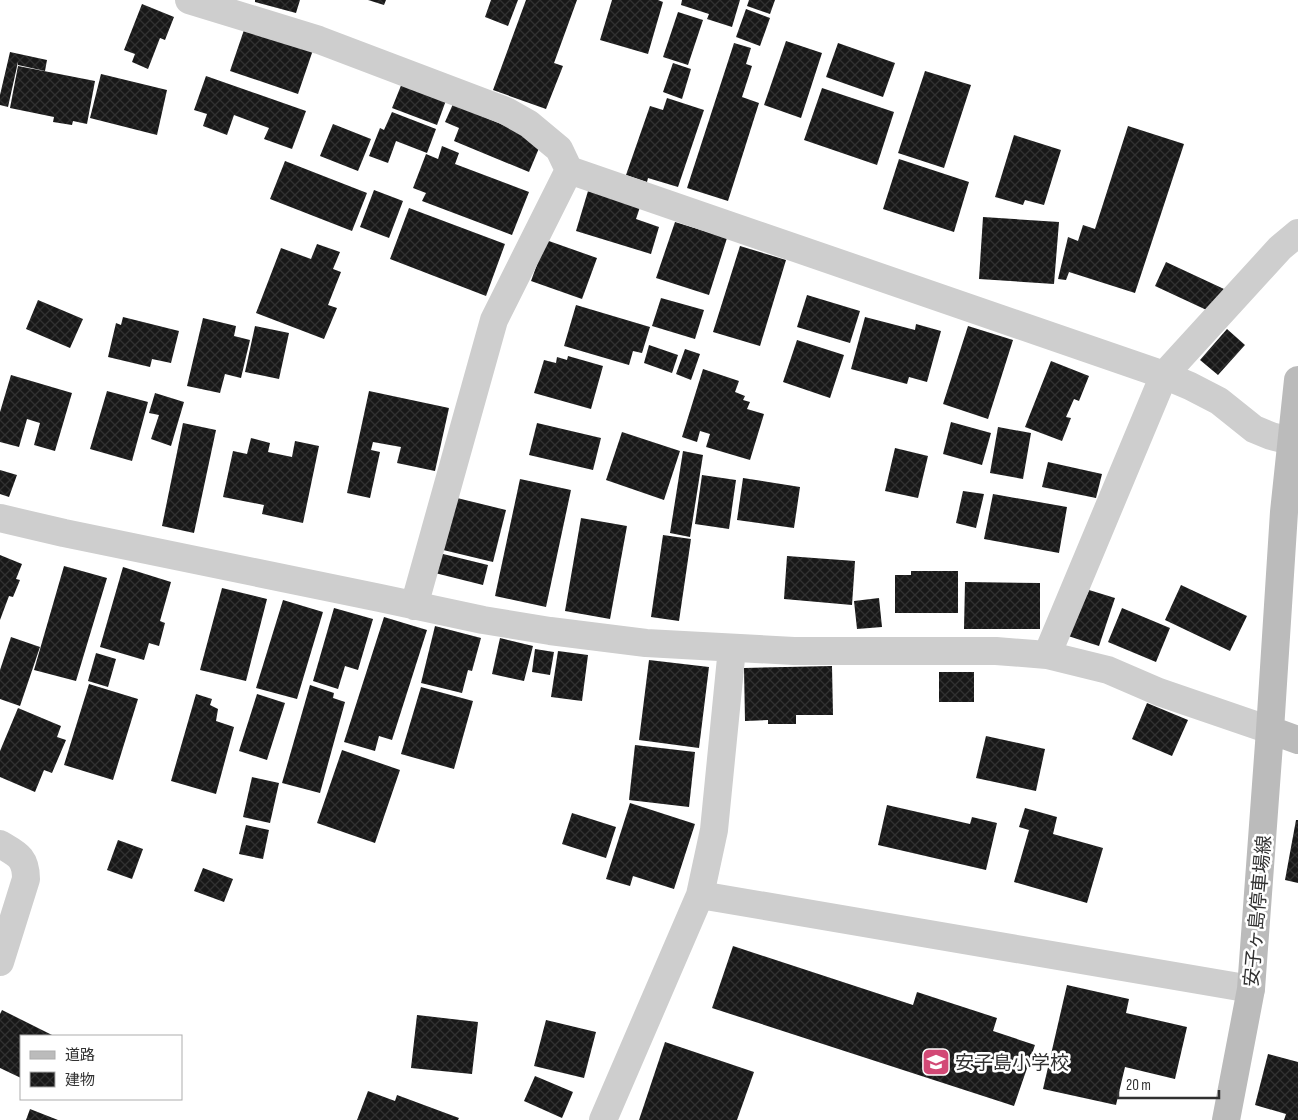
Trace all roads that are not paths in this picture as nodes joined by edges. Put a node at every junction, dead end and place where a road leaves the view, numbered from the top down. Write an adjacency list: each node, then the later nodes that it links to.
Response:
1 (189, 0): 2 (street)
2 (569, 170): 4 (street); 9 (street)
3 (1298, 234): 4 (street)
4 (1164, 376): 6 (street); 11 (street)
5 (1298, 380): 6 (main road, 安子ヶ島停車場線)
6 (1291, 441): 7 (main road, 安子ヶ島停車場線)
7 (1291, 517): 12 (main road, 安子ヶ島停車場線)
8 (0, 518): 9 (street)
9 (414, 606): 10 (street)
10 (732, 648): 11 (street); 15 (street)
11 (1047, 654): 12 (street)
12 (1270, 730): 13 (main road); 17 (main road, 安子ヶ島停車場線)
13 (1298, 740)
14 (0, 844): 16 (street)
15 (700, 895): 17 (street); 18 (street)
16 (0, 962)
17 (1251, 989): 19 (main road, 安子ヶ島停車場線)
18 (603, 1120)
19 (1226, 1120)

